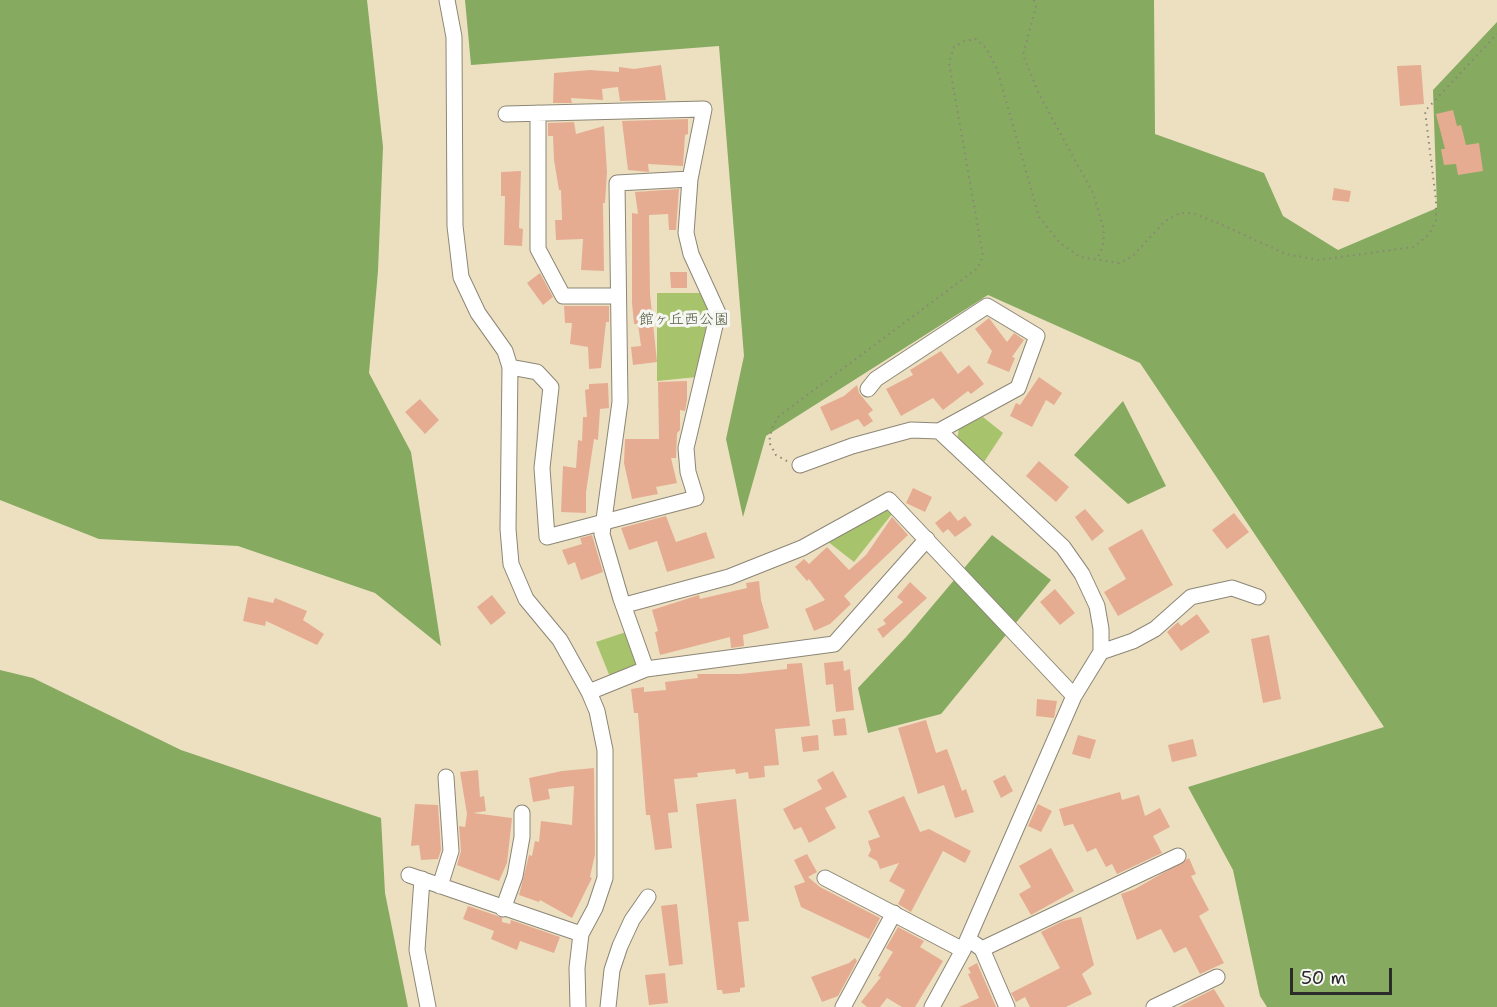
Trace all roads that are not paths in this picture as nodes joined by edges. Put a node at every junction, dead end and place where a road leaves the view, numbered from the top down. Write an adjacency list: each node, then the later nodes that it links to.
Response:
1 (447, 0): 6 (street)
2 (538, 113): 3 (street); 4 (street); 5 (street)
3 (506, 114)
4 (690, 179): 5 (street); 10 (street)
5 (618, 296): 10 (street)
6 (510, 367): 10 (street); 16 (street)
7 (868, 388): 8 (street)
8 (939, 431): 9 (street); 14 (street)
9 (800, 465)
10 (603, 522): 13 (street)
11 (927, 539): 13 (street); 15 (street); 17 (street)
12 (1258, 597): 14 (street)
13 (625, 605): 15 (street)
14 (1101, 652): 17 (street)
15 (646, 669): 16 (street)
16 (589, 692): 26 (street)
17 (1074, 696): 27 (street)
18 (446, 777): 22 (street)
19 (522, 813): 24 (street)
20 (1178, 856): 28 (street)
21 (825, 878): 25 (street)
22 (440, 886): 24 (street); 30 (street)
23 (648, 897): 32 (street)
24 (503, 909): 26 (street)
25 (894, 913): 27 (street); 33 (street)
26 (581, 934): 31 (street)
27 (966, 944): 28 (street); 34 (street)
28 (982, 949): 35 (street)
29 (1217, 977): 36 (street)
30 (428, 1007)
31 (578, 1007)
32 (608, 1007)
33 (843, 1007)
34 (932, 1007)
35 (1007, 1007)
36 (1154, 1007)

